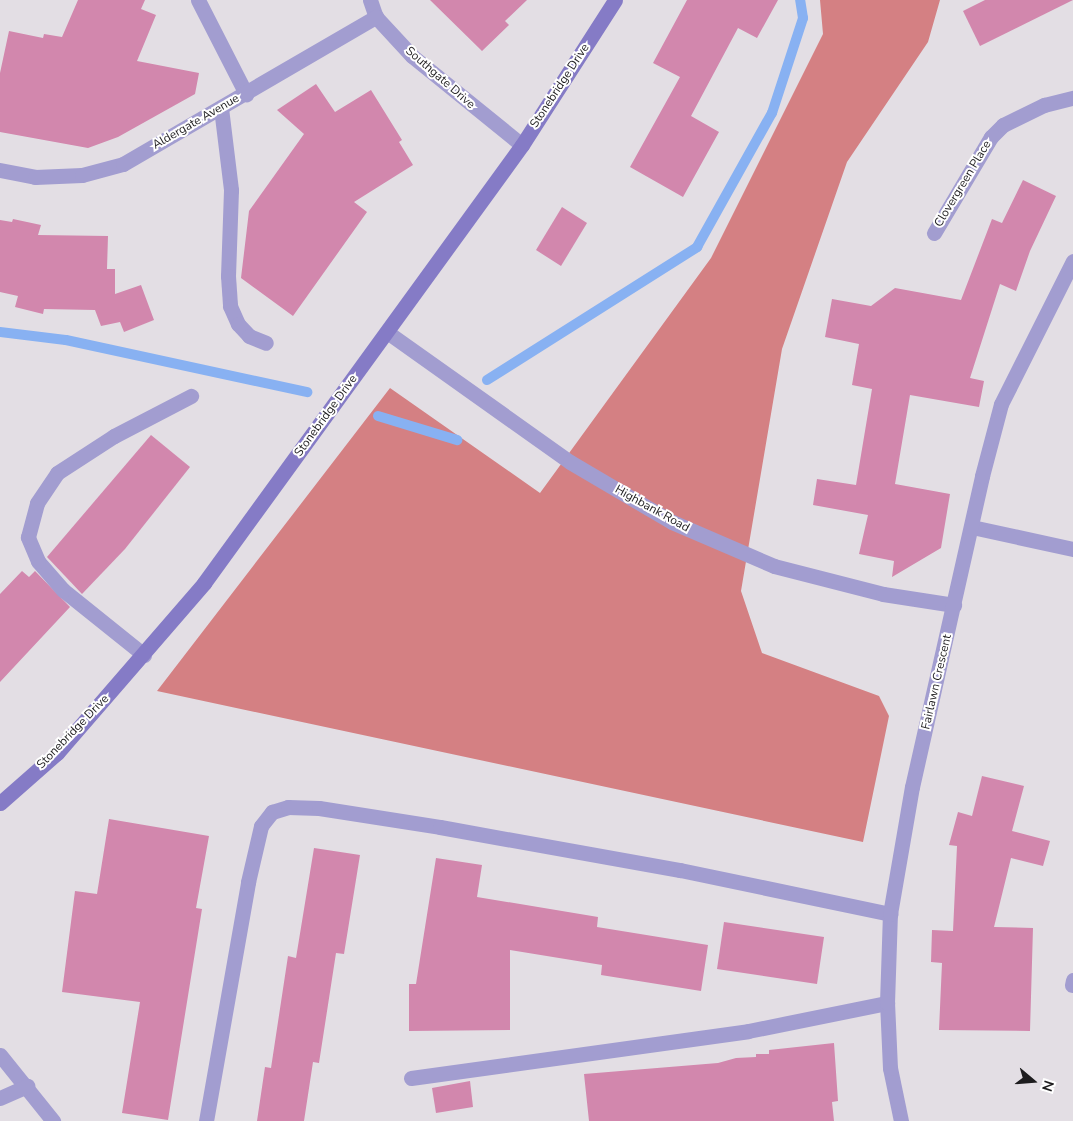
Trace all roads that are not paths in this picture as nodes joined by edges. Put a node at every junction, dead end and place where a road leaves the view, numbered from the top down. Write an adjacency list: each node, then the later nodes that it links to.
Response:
1 (198, 0): 5 (street)
2 (370, 0): 4 (street, Southgate Drive)
3 (616, 0): 8 (street, Stonebridge Drive)
4 (376, 17): 5 (street, Aldergate Avenue); 8 (street, Southgate Drive)
5 (246, 94): 7 (street, Aldergate Avenue)
6 (1073, 98): 10 (street, Clovergreen Place)
7 (221, 108): 9 (street, Aldergate Avenue); 13 (street)
8 (522, 146): 12 (street, Stonebridge Drive)
9 (0, 170)
10 (934, 233)
11 (1073, 261): 15 (street, Fairlawn Crescent)
12 (387, 332): 17 (street, Highbank Road); 18 (street, Stonebridge Drive)
13 (266, 343)
14 (191, 396): 18 (street)
15 (972, 527): 16 (street); 17 (street, Fairlawn Crescent)
16 (1073, 549)
17 (954, 605): 20 (street, Fairlawn Crescent)
18 (144, 655): 19 (street, Stonebridge Drive)
19 (0, 803)
20 (890, 914): 21 (street, Fairlawn Crescent); 27 (street)
21 (887, 1003): 23 (street); 28 (street, Fairlawn Crescent)
22 (0, 1055): 24 (street)
23 (411, 1078)
24 (27, 1086): 25 (street); 26 (street)
25 (0, 1098)
26 (53, 1121)
27 (206, 1121)
28 (900, 1121)

